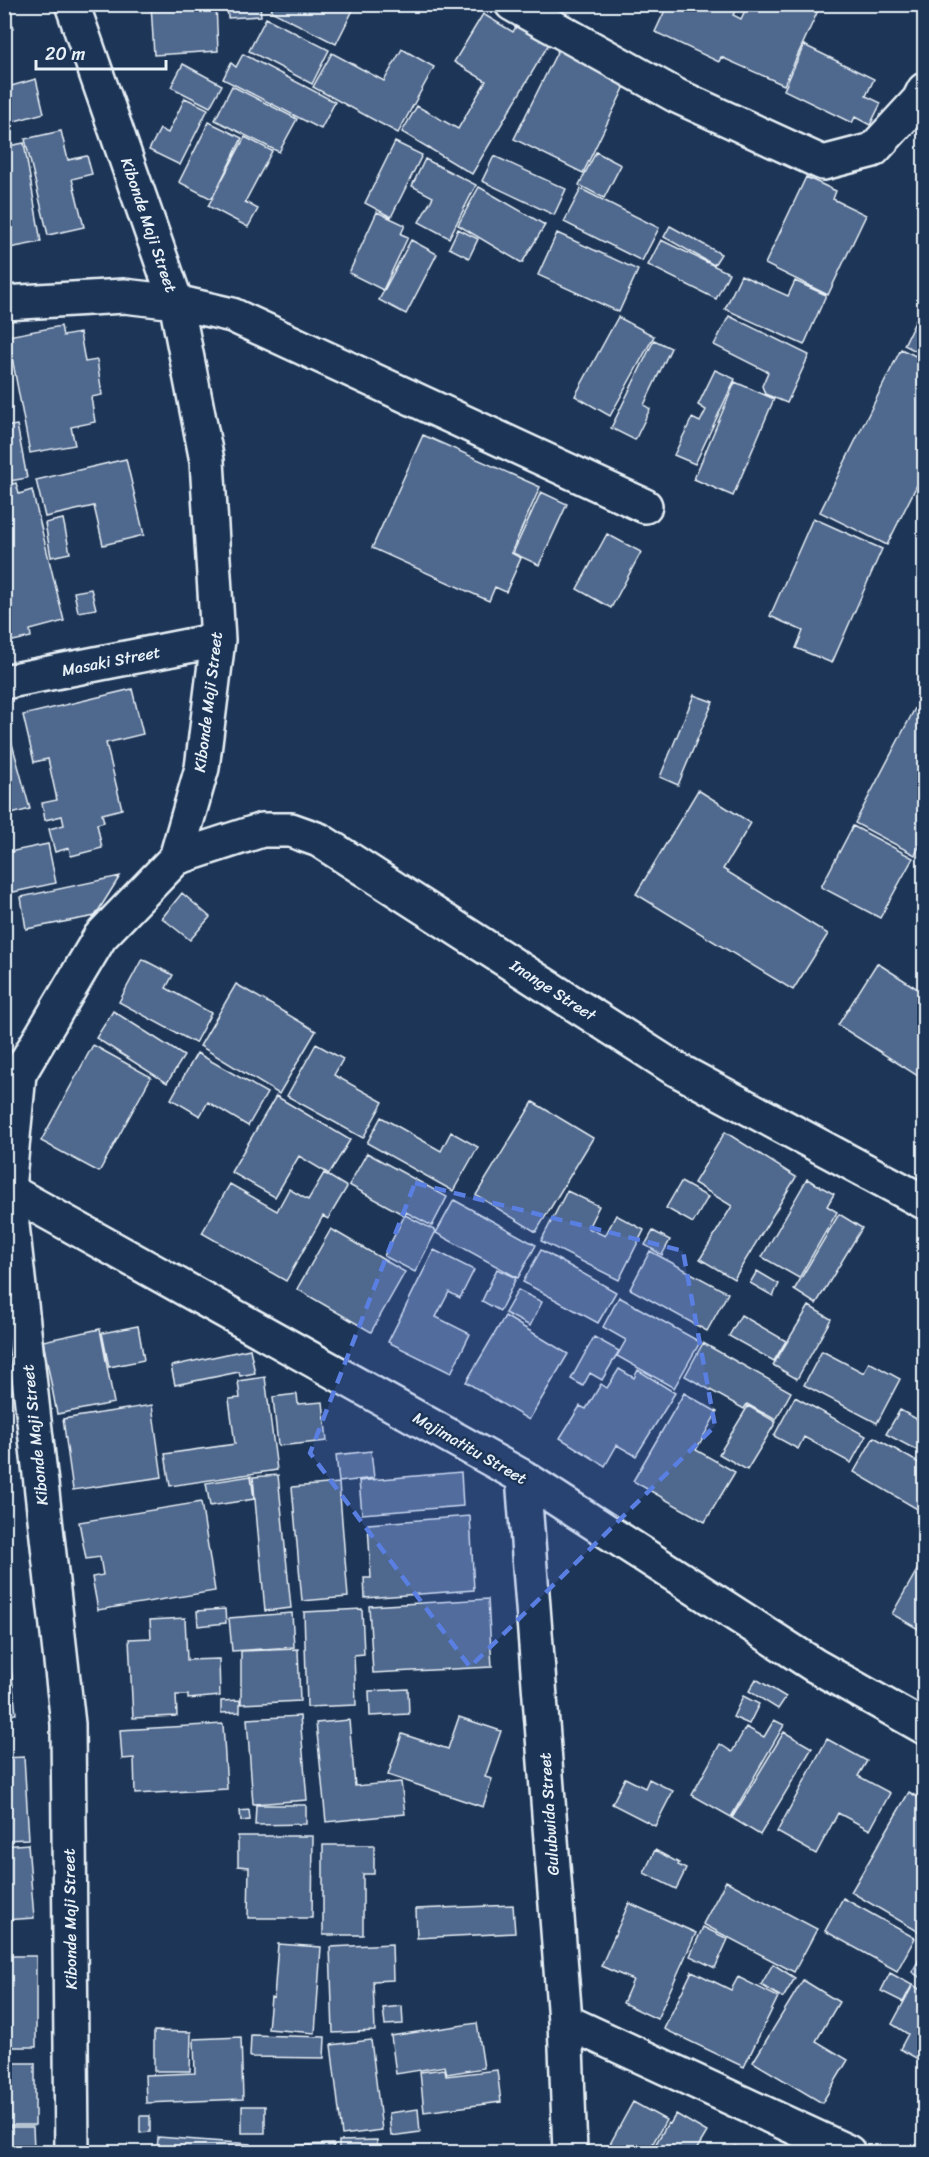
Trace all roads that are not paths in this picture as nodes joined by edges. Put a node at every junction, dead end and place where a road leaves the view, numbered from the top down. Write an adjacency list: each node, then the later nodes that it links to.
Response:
1 (72, 4): 4 (street, Kibonde Maji Street)
2 (512, 4): 3 (street)
3 (924, 90)
4 (176, 302): 5 (street); 6 (street); 7 (street, Kibonde Maji Street)
5 (4, 303)
6 (645, 506)
7 (218, 640): 8 (street, Masaki Street); 9 (street, Kibonde Maji Street)
8 (4, 682)
9 (176, 858): 10 (street, Kibonde Maji Street); 11 (street, Inange Street)
10 (6, 1188): 12 (street, Majimatitu Street); 15 (street, Kibonde Maji Street)
11 (924, 1202)
12 (523, 1477): 13 (street, Majimatitu Street); 14 (street, Gulubwida Street)
13 (924, 1727)
14 (565, 2021): 16 (street, Gulubwida Street); 17 (street)
15 (72, 2152)
16 (570, 2152)
17 (848, 2152)

